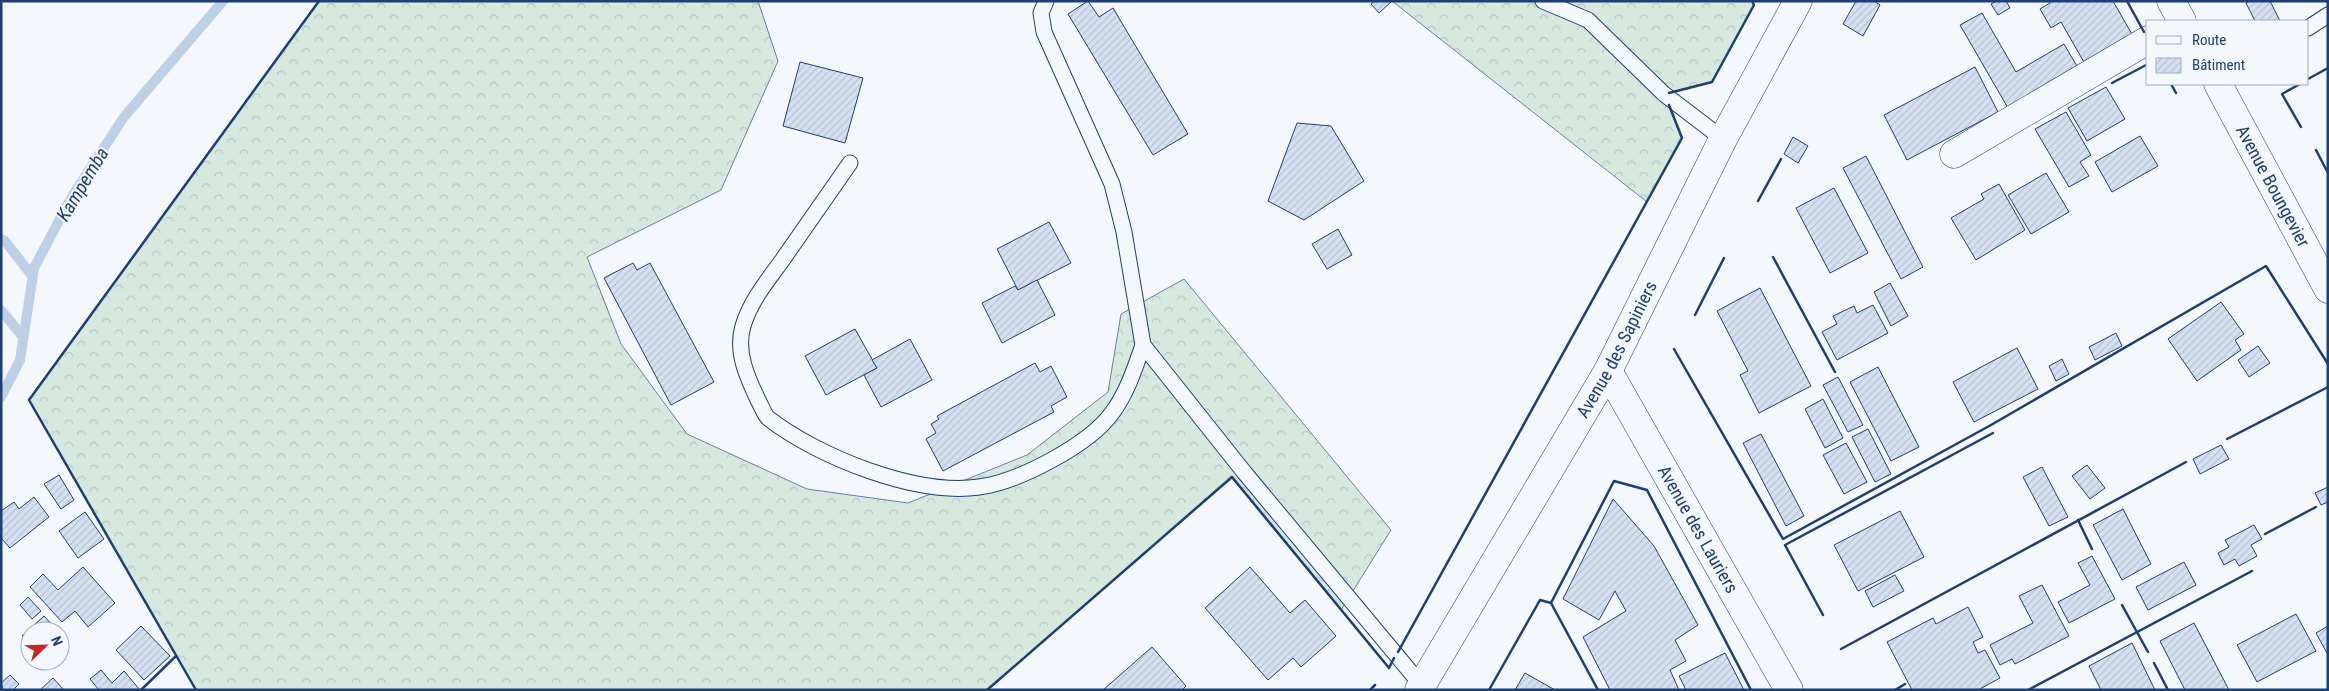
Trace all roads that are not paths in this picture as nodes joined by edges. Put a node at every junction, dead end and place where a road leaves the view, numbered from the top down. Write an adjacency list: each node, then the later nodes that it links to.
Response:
1 (1046, 1): 12 (lane)
2 (1543, 1): 8 (lane)
3 (1798, 1): 8 (street, Avenue des Sapiniers)
4 (2328, 15): 5 (lane)
5 (2309, 27)
6 (2146, 41): 9 (street)
7 (2220, 85): 11 (street, Avenue Boungevier)
8 (1723, 139): 13 (street, Avenue des Sapiniers)
9 (1954, 154)
10 (850, 163): 12 (lane)
11 (2328, 289)
12 (1144, 345): 14 (lane)
13 (1608, 371): 14 (street, Avenue des Sapiniers); 15 (street, Avenue des Lauriers)
14 (1421, 688)
15 (1789, 690)

